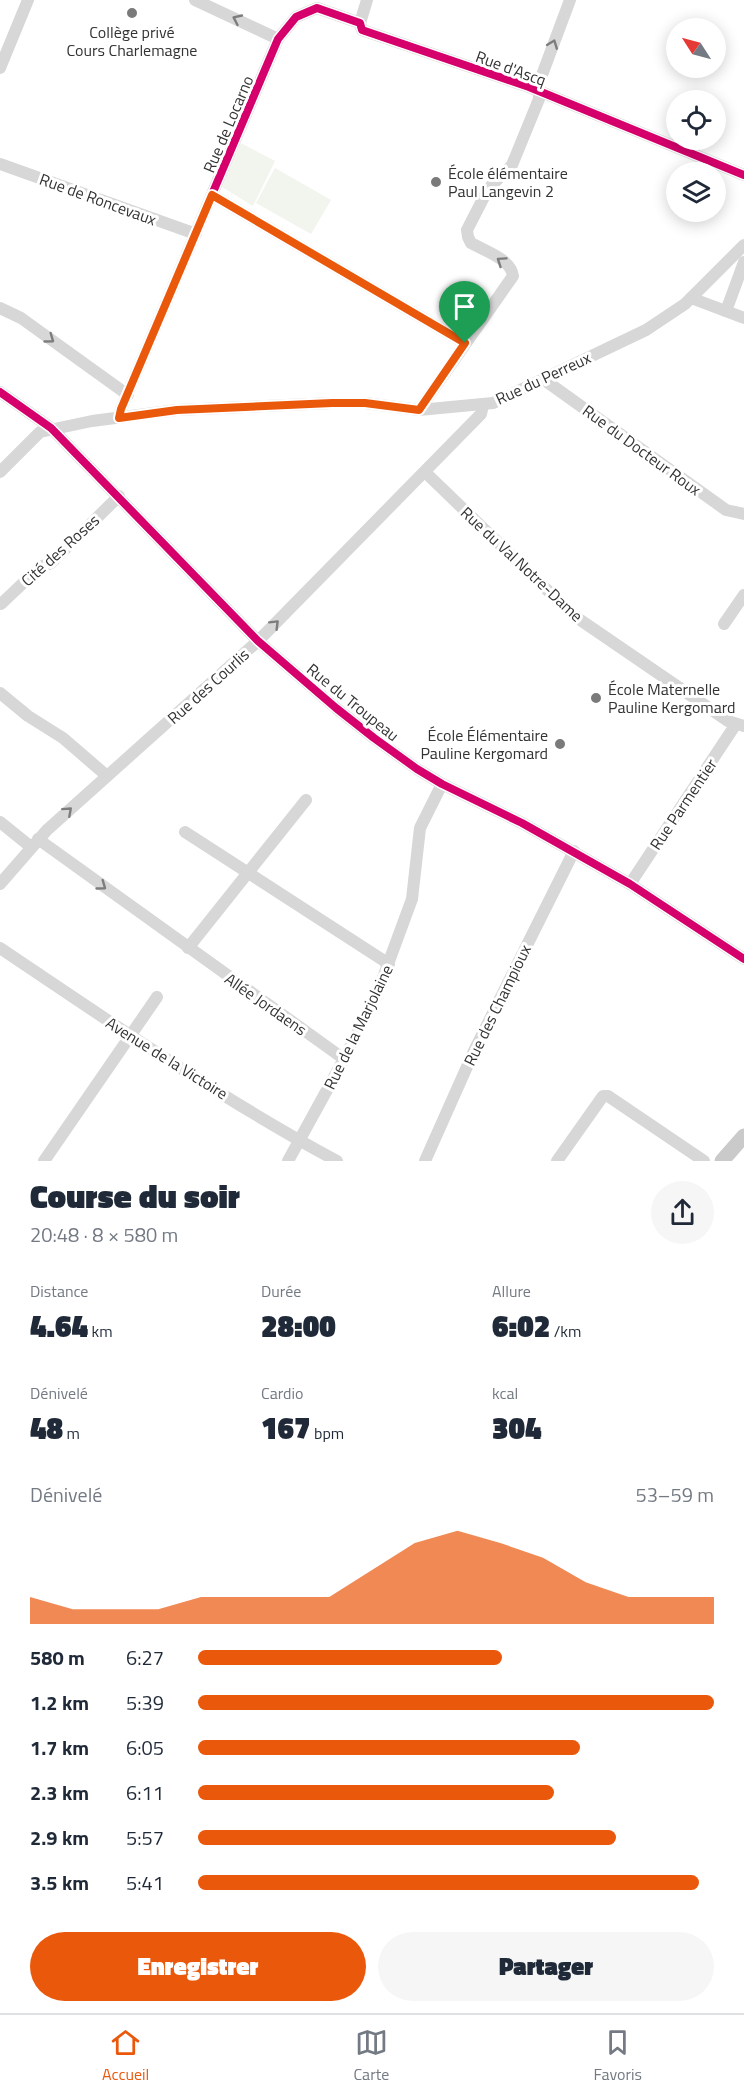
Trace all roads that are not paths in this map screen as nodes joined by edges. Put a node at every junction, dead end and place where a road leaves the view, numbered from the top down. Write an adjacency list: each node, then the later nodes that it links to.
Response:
1 (28, 0): 7 (street)
2 (195, 0): 6 (street, one-way to 2)
3 (367, 0): 5 (street)
4 (570, 0): 8 (street, one-way to 4)
5 (360, 23): 6 (street, Rue d'Ascq); 8 (street, Rue d'Ascq)
6 (278, 39): 11 (street, Rue de Locarno)
7 (0, 68)
8 (538, 91): 10 (street, Rue d'Ascq); 19 (street, one-way to 8)
9 (0, 164): 12 (street, Rue de Roncevaux)
10 (744, 175)
11 (212, 195): 12 (street, Rue de Locarno); 19 (street)
12 (196, 234): 22 (street, Rue de Locarno)
13 (744, 245): 15 (street, Rue du Perreux)
14 (744, 262): 17 (street)
15 (691, 298): 17 (street); 20 (street, Rue du Perreux)
16 (0, 308): 22 (street, one-way to 22)
17 (726, 311): 18 (street)
18 (744, 318)
19 (465, 343): 24 (street)
20 (543, 379): 23 (street, Rue du Perreux); 30 (street, Rue du Docteur Roux)
21 (0, 392): 26 (street, Rue du Troupeau)
22 (128, 396): 25 (street, Rue de Locarno)
23 (483, 405): 24 (street, Rue du Perreux); 28 (street, Rue des Courlis)
24 (419, 410): 25 (street, Rue du Perreux)
25 (119, 418): 26 (street, Rue du Perreux)
26 (51, 428): 27 (street, Rue du Perreux); 29 (street, Rue du Troupeau)
27 (0, 472)
28 (425, 472): 34 (street, Rue des Courlis, one-way to 28); 36 (street, Rue du Val Notre-Dame)
29 (119, 496): 32 (street, Cité des Roses); 34 (street, Rue du Troupeau)
30 (744, 514)
31 (744, 595): 33 (street)
32 (1, 604)
33 (724, 624)
34 (258, 641): 37 (street, Rue des Courlis); 38 (street, Rue du Troupeau)
35 (0, 693): 37 (street)
36 (740, 725): 46 (street, Rue Parmentier)
37 (106, 776): 42 (street, Rue des Courlis, one-way to 37)
38 (442, 784): 43 (street, Rue du Troupeau); 50 (street, Rue de la Marjolaine)
39 (306, 800): 44 (street)
40 (0, 822): 42 (street, Allée Jordaens)
41 (185, 832): 44 (street)
42 (34, 843): 45 (street, Rue des Courlis); 48 (street, Allée Jordaens, one-way to 48)
43 (574, 850): 46 (street, Rue du Troupeau); 59 (street, Rue des Champioux)
44 (248, 873): 48 (street); 50 (street)
45 (0, 884)
46 (630, 884): 49 (street, Rue du Troupeau)
47 (0, 948): 52 (street, Avenue de la Victoire)
48 (188, 948): 53 (street, Allée Jordaens)
49 (744, 959)
50 (389, 964): 53 (street, Rue de la Marjolaine)
51 (157, 997): 52 (street)
52 (130, 1036): 55 (street, Avenue de la Victoire); 56 (street)
53 (345, 1059): 55 (street, Rue de la Marjolaine)
54 (744, 1136): 62 (main road)
55 (300, 1141): 57 (street, Rue de la Marjolaine); 58 (street, Avenue de la Victoire)
56 (49, 1159)
57 (288, 1161)
58 (338, 1161)
59 (425, 1161)
60 (557, 1161): 61 (street)
61 (704, 1161)
62 (722, 1161)

